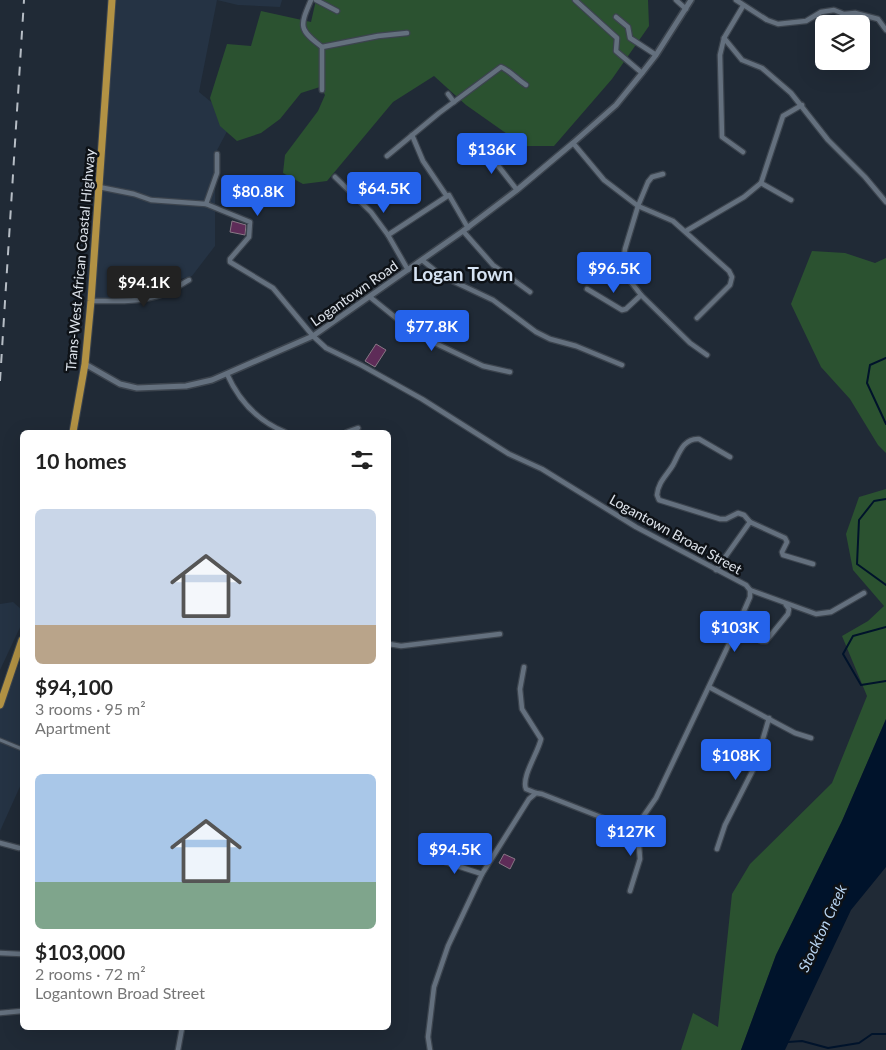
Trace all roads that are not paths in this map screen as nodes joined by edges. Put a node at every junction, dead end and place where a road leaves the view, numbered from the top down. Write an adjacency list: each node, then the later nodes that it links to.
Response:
1 (112, 0): 32 (highway, Trans-West African Coastal Highway)
2 (311, 0): 15 (street)
3 (316, 0): 10 (street)
4 (575, 0): 17 (street)
5 (676, 0): 9 (street)
6 (691, 0): 9 (street, Logantown Road)
7 (736, 0): 8 (street)
8 (743, 6): 12 (street); 14 (street)
9 (686, 9): 16 (street, Logantown Road)
10 (337, 10)
11 (616, 17): 16 (street)
12 (886, 30)
13 (407, 33): 15 (street)
14 (724, 38): 22 (street); 26 (street)
15 (322, 47): 19 (street)
16 (656, 55): 17 (street, Logantown Road)
17 (642, 73): 24 (street, Logantown Road)
18 (526, 85): 21 (street)
19 (322, 90)
20 (448, 94): 21 (street)
21 (454, 102): 23 (street)
22 (802, 105): 31 (street); 36 (street)
23 (412, 135): 28 (street); 34 (street)
24 (573, 143): 33 (street, Logantown Road); 38 (street)
25 (487, 146): 33 (street)
26 (743, 152)
27 (217, 154): 37 (street)
28 (387, 156)
29 (663, 174): 38 (street)
30 (334, 177): 41 (street)
31 (761, 183): 35 (street); 40 (street)
32 (99, 187): 37 (street); 49 (highway, Trans-West African Coastal Highway)
33 (517, 190): 39 (street, Logantown Road)
34 (446, 195): 39 (street); 41 (street)
35 (791, 200)
36 (886, 202)
37 (206, 204): 51 (street, Logantown Broad Street)
38 (638, 206): 40 (street); 47 (street)
39 (466, 230): 42 (street, Logantown Road); 46 (street)
40 (686, 232): 50 (street)
41 (388, 235): 43 (street)
42 (422, 260): 43 (street, Logantown Road); 54 (street)
43 (408, 270): 48 (street, Logantown Road)
44 (189, 280): 49 (street)
45 (587, 289): 47 (street)
46 (530, 292)
47 (641, 295): 52 (street)
48 (370, 297): 51 (street, Logantown Road); 55 (street)
49 (91, 301): 53 (highway, Trans-West African Coastal Highway)
50 (697, 318)
51 (312, 336): 56 (street, Logantown Road); 64 (street, Logantown Broad Street)
52 (707, 355)
53 (85, 364): 56 (street, Logantown Road); 58 (highway, Trans-West African Coastal Highway)
54 (622, 365)
55 (510, 372)
56 (227, 374): 59 (street)
57 (358, 428): 60 (street)
58 (74, 430)
59 (281, 430)
60 (352, 430)
61 (730, 457): 62 (street)
62 (750, 522): 63 (street); 64 (street)
63 (813, 564)
64 (716, 570): 65 (street, Logantown Broad Street)
65 (750, 590): 67 (street); 68 (street, Logantown Broad Street)
66 (864, 593): 67 (street)
67 (786, 605): 68 (street)
68 (737, 627): 73 (street, Logantown Broad Street)
69 (500, 634): 70 (street)
70 (391, 644)
71 (20, 646): 74 (highway)
72 (524, 667): 79 (street)
73 (709, 687): 75 (street); 80 (street, Logantown Broad Street)
74 (0, 705)
75 (769, 718): 76 (street); 83 (street)
76 (811, 738)
77 (0, 740): 78 (street)
78 (20, 748)
79 (536, 793): 80 (street); 85 (street)
80 (621, 825): 86 (street)
81 (0, 843): 82 (street)
82 (19, 848)
83 (717, 849)
84 (433, 858): 85 (street)
85 (482, 874): 93 (street)
86 (630, 891)
87 (0, 953): 88 (street)
88 (20, 954)
89 (20, 1011): 90 (street)
90 (0, 1013)
91 (182, 1030): 92 (street)
92 (178, 1050)
93 (430, 1050)

